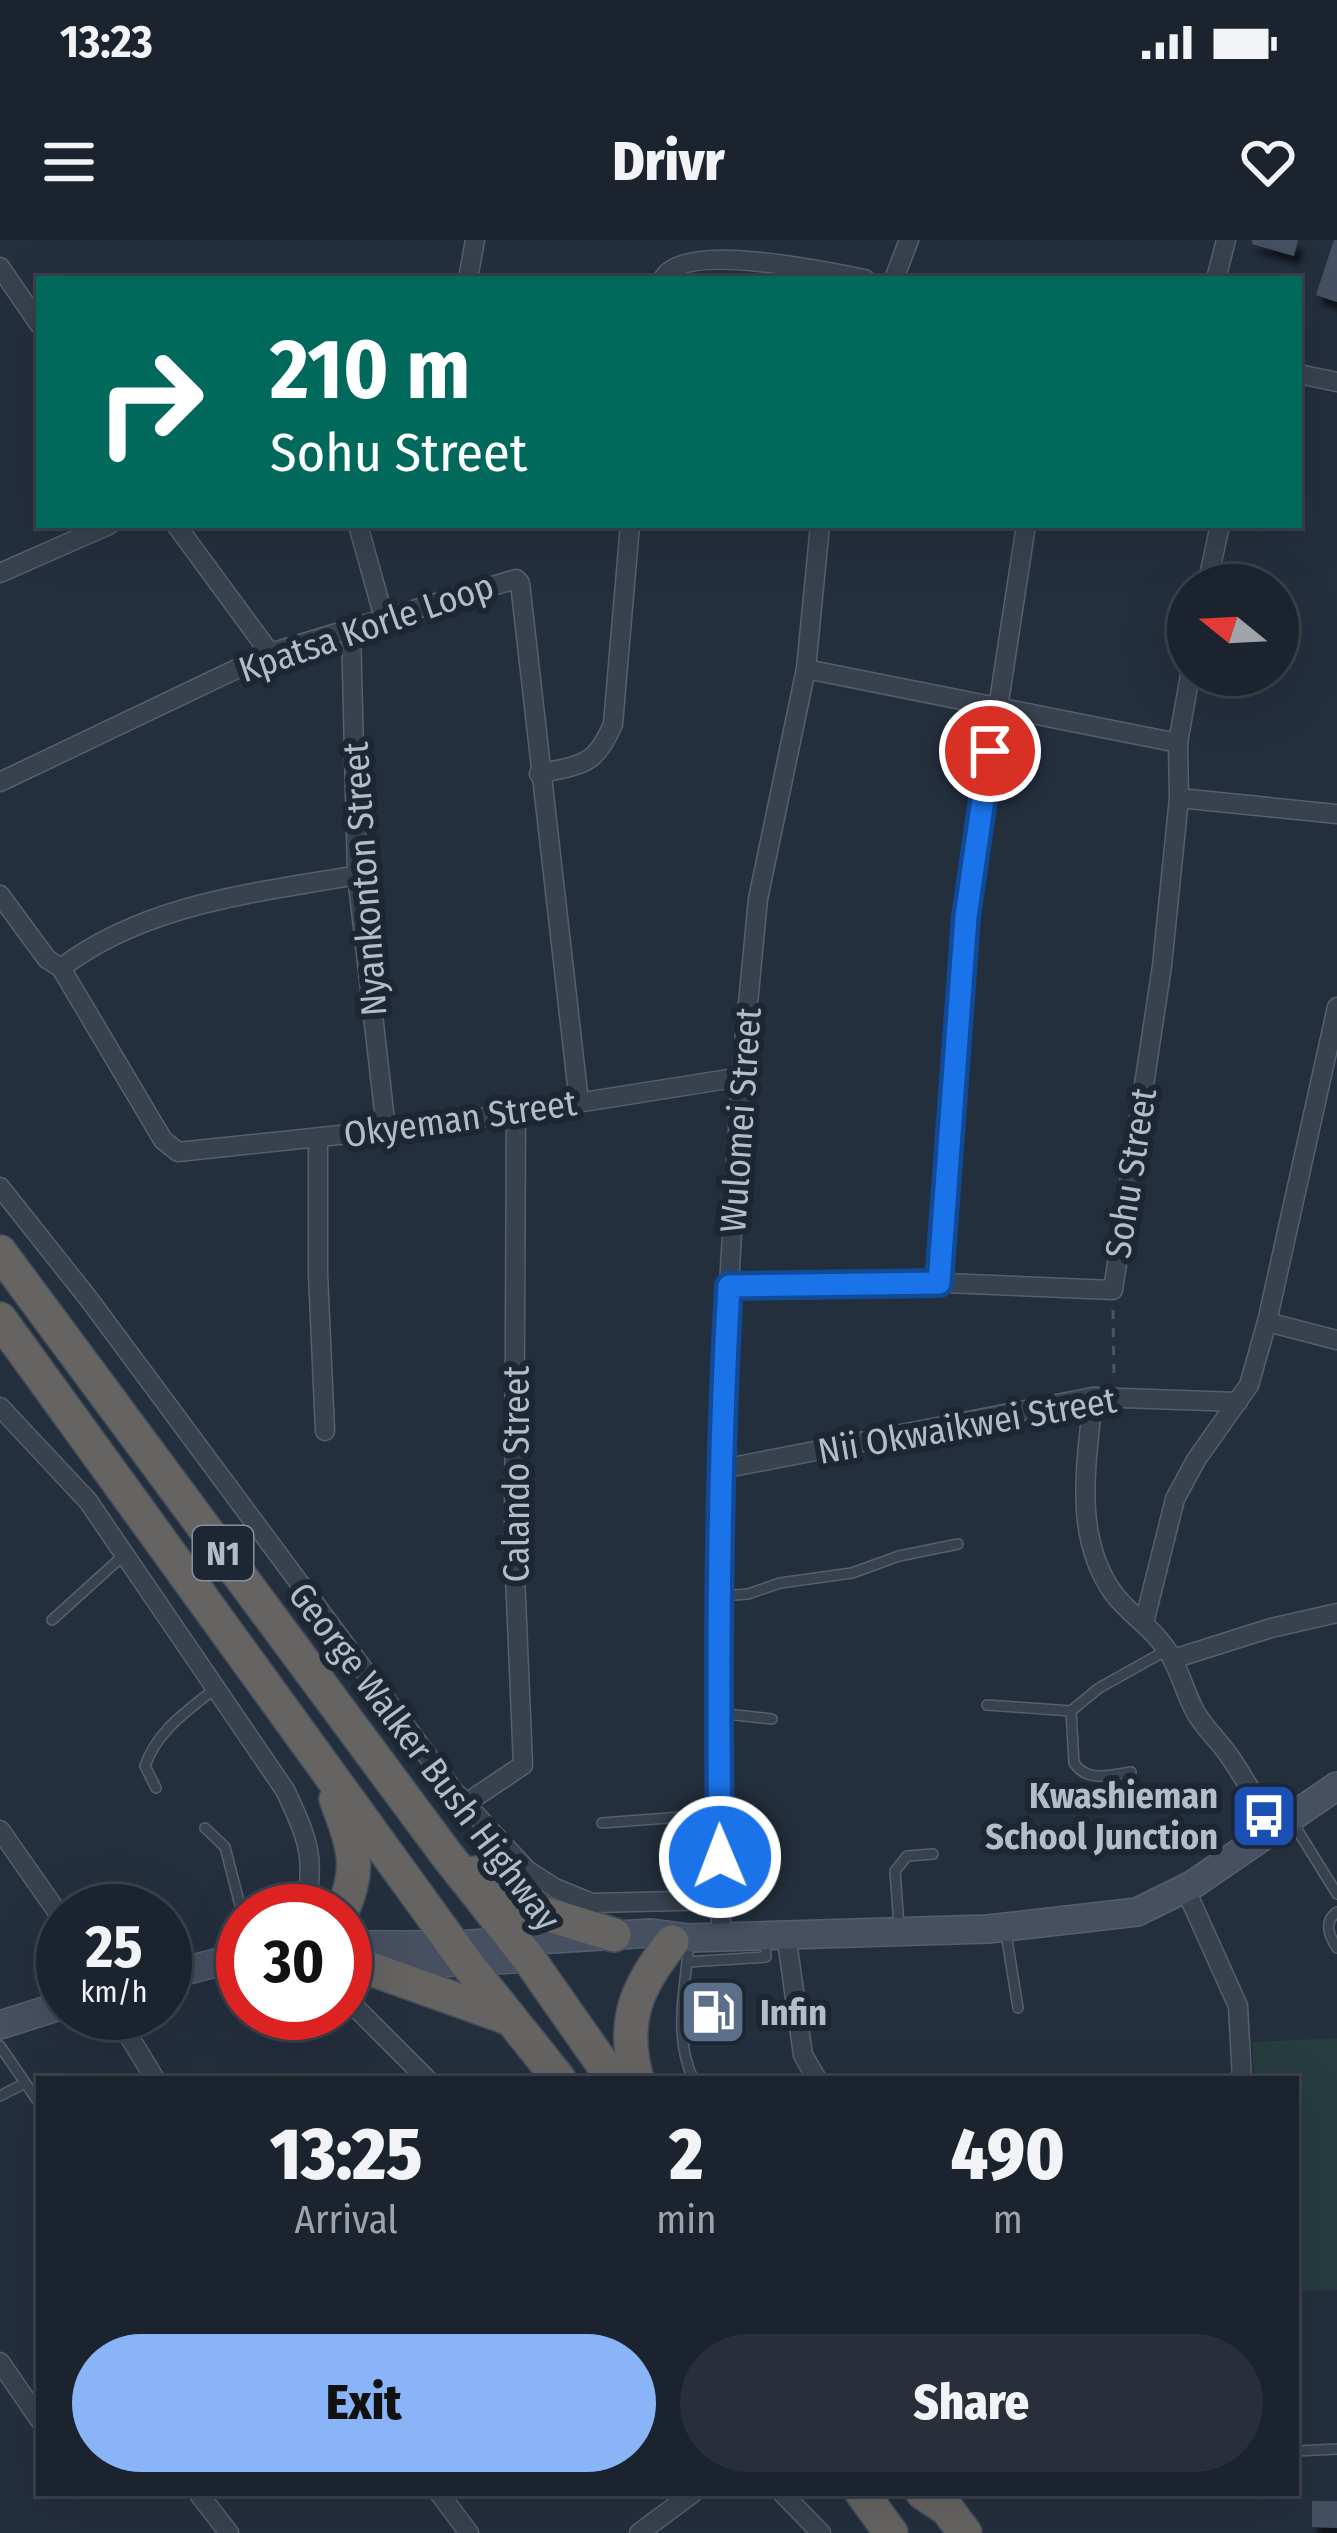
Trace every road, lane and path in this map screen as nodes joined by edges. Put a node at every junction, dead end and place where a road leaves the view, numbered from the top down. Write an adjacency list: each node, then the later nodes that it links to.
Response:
1 (476, 240): 5 (street)
2 (909, 240): 8 (street)
3 (1226, 240): 9 (street)
4 (0, 267): 10 (street)
5 (469, 276)
6 (664, 276): 7 (street)
7 (847, 276)
8 (895, 276)
9 (1217, 276)
10 (36, 320)
11 (1302, 375): 12 (street)
12 (1337, 382)
13 (102, 528): 21 (street)
14 (178, 528): 24 (street)
15 (359, 528): 22 (street)
16 (630, 528): 29 (street)
17 (820, 528): 25 (street, Wulomei Street)
18 (1026, 528): 27 (street)
19 (1219, 528): 20 (street)
20 (1212, 564)
21 (0, 573)
22 (384, 618): 23 (street, Kpatsa Korle Loop); 29 (street, Kpatsa Korle Loop)
23 (351, 629): 24 (street, Kpatsa Korle Loop); 33 (street, Nyankonton Street)
24 (270, 653): 30 (street, Kpatsa Korle Loop)
25 (806, 669): 27 (street); 37 (street, Wulomei Street)
26 (1186, 696): 28 (street, Sohu Street)
27 (997, 709): 28 (street); 44 (street)
28 (1178, 743): 31 (street, Sohu Street)
29 (539, 774): 38 (street, Kpatsa Korle Loop)
30 (0, 782)
31 (1179, 798): 32 (street); 46 (street, Sohu Street)
32 (1337, 814)
33 (357, 874): 35 (street); 40 (street, Nyankonton Street)
34 (0, 895): 35 (street)
35 (61, 968): 41 (street, Okyeman Street)
36 (1337, 1007): 48 (street)
37 (741, 1077): 38 (street, Okyeman Street); 45 (street, Wulomei Street)
38 (579, 1102): 39 (street, Okyeman Street)
39 (516, 1113): 40 (street, Okyeman Street); 74 (street, Calando Street)
40 (386, 1129): 41 (street, Okyeman Street)
41 (319, 1138): 56 (street)
42 (0, 1187): 74 (street, George Walker Bush Highway)
43 (0, 1252): 80 (highway, George Walker Bush Highway / N1)
44 (939, 1283): 45 (street, Sohu Street); 46 (street, Sohu Street)
45 (729, 1286): 57 (street, Wulomei Street)
46 (1113, 1290): 51 (path)
47 (0, 1319): 53 (highway, N1)
48 (1267, 1322): 49 (street); 54 (street)
49 (1337, 1340)
50 (0, 1346): 53 (highway)
51 (1115, 1396): 52 (street, Nii Okwaikwei Street); 54 (street, Nii Okwaikwei Street)
52 (1093, 1397): 57 (street, Nii Okwaikwei Street); 63 (street)
53 (55, 1399): 70 (highway, N1)
54 (1238, 1402): 63 (street)
55 (0, 1406): 59 (street)
56 (325, 1431)
57 (722, 1469): 60 (street, Wulomei Street)
58 (958, 1544): 60 (lane)
59 (125, 1554): 62 (lane); 65 (street)
60 (719, 1596): 68 (street, Wulomei Street)
61 (1337, 1613): 64 (street)
62 (52, 1620)
63 (1144, 1623): 64 (street)
64 (1170, 1654): 67 (lane); 76 (street)
65 (217, 1688): 73 (lane); 84 (street)
66 (987, 1705): 67 (lane)
67 (1071, 1711): 71 (lane)
68 (718, 1713): 69 (lane); 75 (street, Wulomei Street)
69 (772, 1719)
70 (323, 1763): 85 (highway); 98 (highway, N1)
71 (1131, 1772)
72 (1337, 1786): 76 (main road)
73 (157, 1788)
74 (465, 1804): 88 (street, George Walker Bush Highway)
75 (720, 1814): 77 (lane); 88 (street, Wulomei Street)
76 (1283, 1821): 86 (main road); 87 (lane)
77 (602, 1823)
78 (205, 1828): 83 (lane)
79 (0, 1830): 82 (street)
80 (446, 1854): 93 (highway); 97 (highway, George Walker Bush Highway / N1)
81 (933, 1854): 91 (lane)
82 (38, 1884)
83 (235, 1884)
84 (310, 1884)
85 (352, 1884)
86 (1185, 1888): 90 (main road); 115 (street)
87 (1337, 1894)
88 (721, 1900): 94 (street, Wulomei Street)
89 (1337, 1912): 96 (lane)
90 (1005, 1928): 91 (main road); 101 (lane)
91 (899, 1932): 92 (main road)
92 (776, 1935): 94 (main road); 95 (lane); 114 (street)
93 (614, 1936): 95 (main road); 97 (main road)
94 (721, 1937): 95 (main road)
95 (683, 1947): 97 (main road); 112 (highway); 113 (lane)
96 (1337, 1948)
97 (522, 1950): 98 (main road); 111 (highway, George Walker Bush Highway / N1)
98 (460, 1955): 99 (main road); 103 (highway, N1)
99 (372, 1957)
100 (372, 1966): 103 (highway)
101 (1018, 2008)
102 (36, 2014): 105 (main road)
103 (508, 2018): 110 (highway, N1)
104 (372, 2024): 109 (street)
105 (0, 2025)
106 (131, 2040): 108 (street)
107 (0, 2046): 116 (lane)
108 (153, 2076)
109 (425, 2076)
110 (556, 2076)
111 (611, 2076)
112 (637, 2076)
113 (692, 2076)
114 (815, 2076)
115 (1242, 2076)
116 (25, 2083): 117 (lane); 118 (lane)
117 (0, 2096)
118 (36, 2099)
119 (0, 2362): 120 (street)
120 (36, 2415)
121 (1337, 2449): 122 (lane)
122 (1299, 2451)
123 (200, 2496): 130 (street)
124 (441, 2496): 131 (street)
125 (689, 2496): 132 (street)
126 (785, 2496): 133 (street)
127 (864, 2496): 134 (highway)
128 (908, 2496): 135 (highway)
129 (927, 2496): 136 (highway)
130 (229, 2533)
131 (469, 2533)
132 (639, 2533)
133 (821, 2533)
134 (891, 2533)
135 (934, 2533)
136 (965, 2533)

